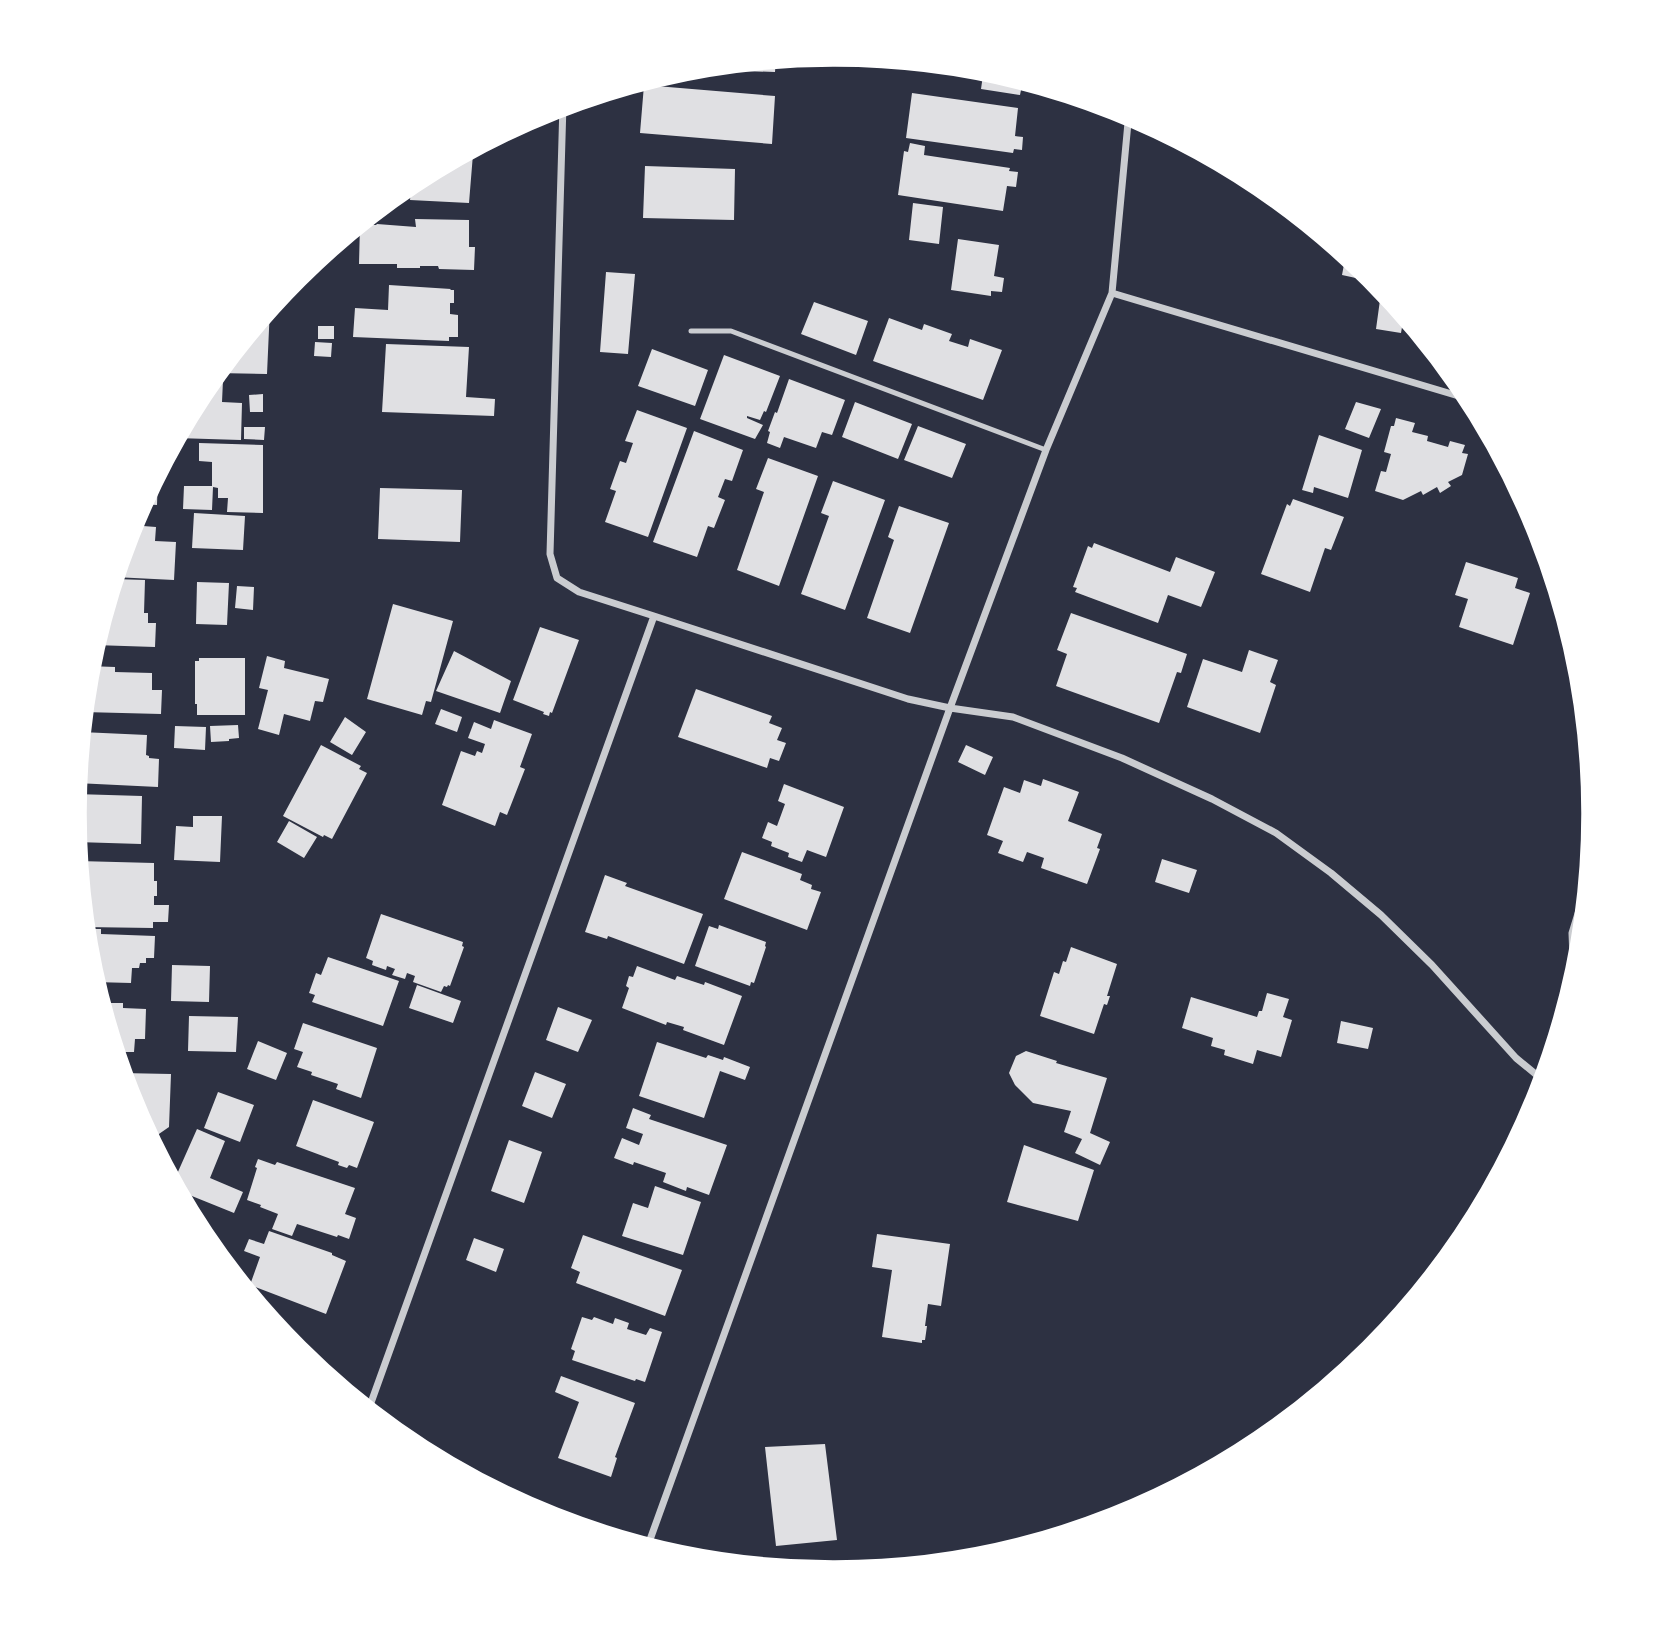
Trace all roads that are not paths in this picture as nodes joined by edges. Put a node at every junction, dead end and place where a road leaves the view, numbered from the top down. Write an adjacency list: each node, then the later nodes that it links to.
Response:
1 (563, 116): 7 (street)
2 (1128, 125): 3 (street)
3 (1112, 293): 5 (street); 6 (street)
4 (691, 331): 6 (lane)
5 (1455, 395)
6 (1046, 450): 8 (street)
7 (654, 616): 8 (street); 10 (street)
8 (950, 708): 9 (street); 11 (street)
9 (1536, 1074)
10 (372, 1403)
11 (651, 1540)

